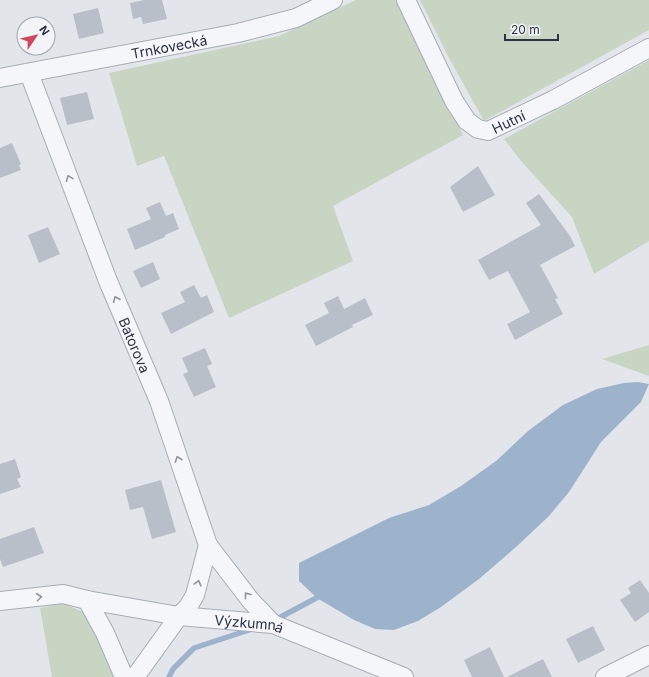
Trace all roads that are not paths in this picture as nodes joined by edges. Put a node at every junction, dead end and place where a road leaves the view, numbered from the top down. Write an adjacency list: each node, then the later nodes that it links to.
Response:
1 (333, 0): 4 (street, Trnkovecká)
2 (406, 0): 3 (street, Hutní)
3 (649, 48)
4 (29, 73): 5 (street, Trnkovecká); 6 (street, Batorova, one-way to 4)
5 (0, 78)
6 (208, 545): 9 (street, one-way to 6); 10 (street, one-way to 6)
7 (87, 600): 8 (street, Výzkumná, one-way to 7); 9 (street, Výzkumná); 12 (street)
8 (0, 601)
9 (179, 616): 10 (street, Výzkumná); 13 (street)
10 (273, 624): 14 (street, Výzkumná)
11 (649, 655): 15 (street)
12 (124, 677)
13 (135, 677)
14 (404, 677)
15 (605, 677)

